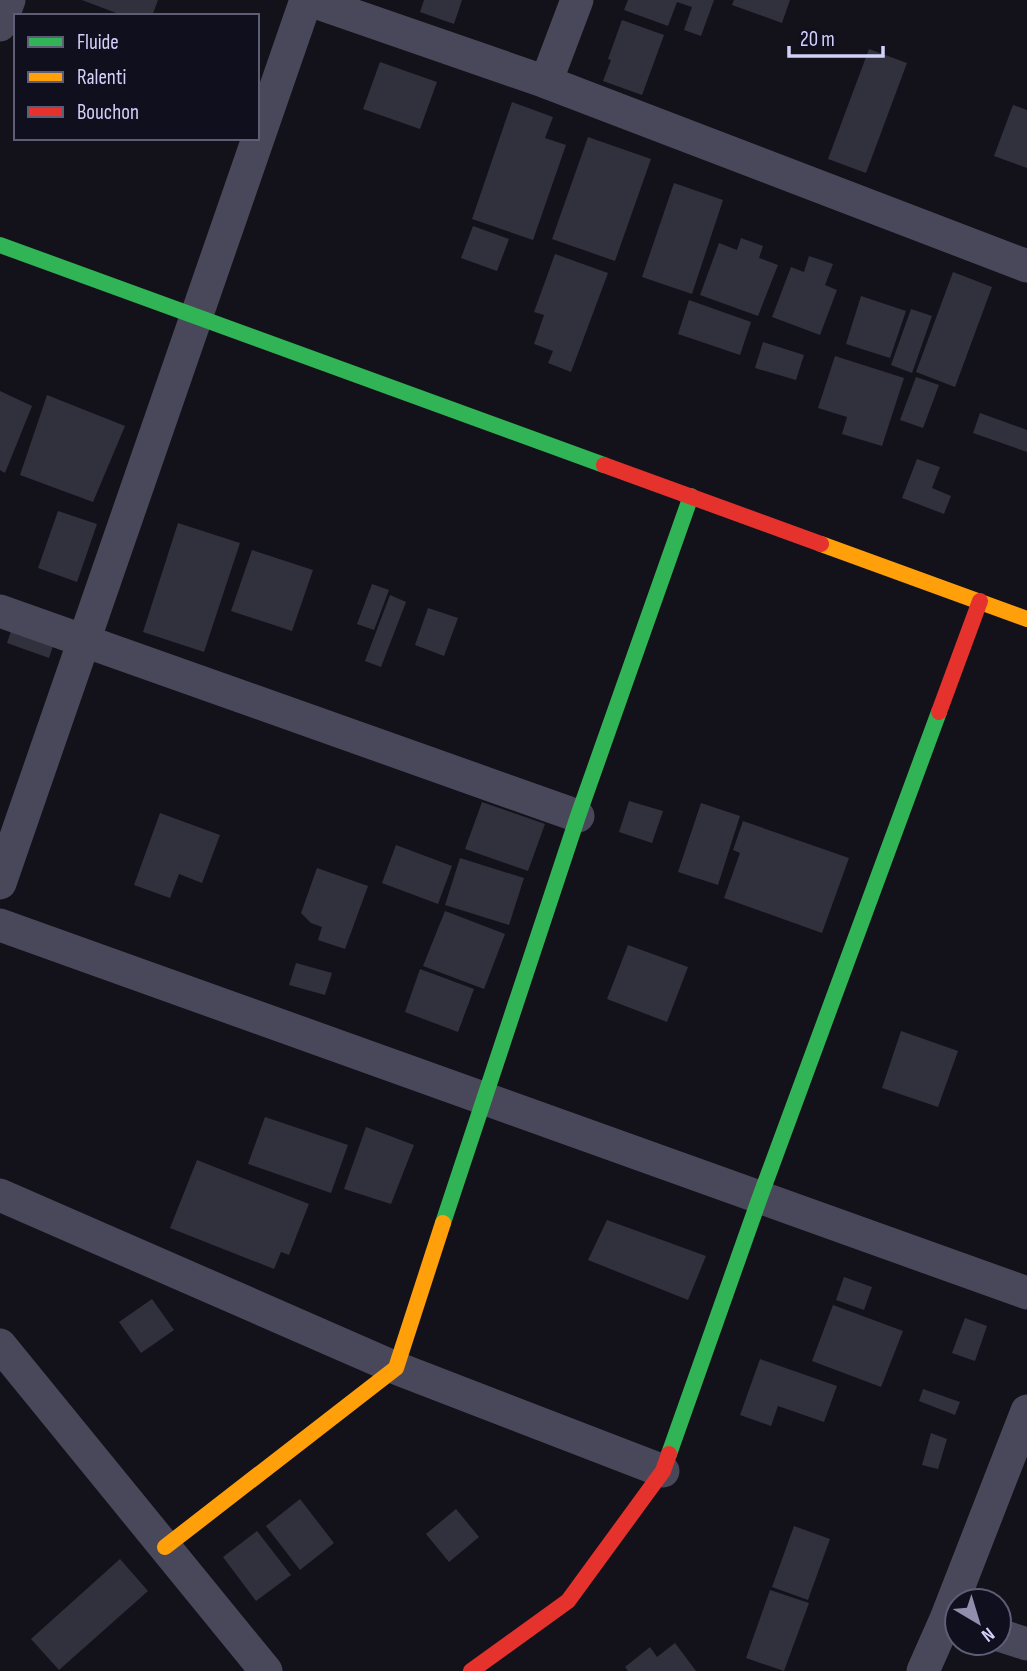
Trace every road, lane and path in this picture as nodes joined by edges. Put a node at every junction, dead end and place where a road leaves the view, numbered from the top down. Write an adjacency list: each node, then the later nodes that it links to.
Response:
1 (9, 0): 4 (street)
2 (308, 0): 5 (street); 6 (street)
3 (577, 0): 5 (street)
4 (0, 25)
5 (546, 82): 9 (street)
6 (259, 138)
7 (258, 140): 10 (street)
8 (0, 245): 10 (street)
9 (1027, 266)
10 (196, 316): 11 (street); 15 (street)
11 (691, 496): 12 (street); 16 (street)
12 (980, 601): 14 (street); 21 (street)
13 (0, 611): 15 (street)
14 (1027, 619)
15 (84, 641): 16 (street); 17 (street)
16 (578, 816): 19 (street)
17 (0, 883)
18 (0, 925): 19 (street)
19 (483, 1098): 21 (street); 24 (street)
20 (0, 1195): 24 (street)
21 (760, 1197): 22 (street); 26 (street)
22 (1027, 1293)
23 (0, 1345): 27 (street)
24 (396, 1368): 26 (street); 27 (street)
25 (1027, 1411): 28 (street)
26 (663, 1471): 31 (street)
27 (165, 1547): 30 (street)
28 (964, 1587)
29 (943, 1637): 32 (street)
30 (266, 1671)
31 (471, 1671)
32 (923, 1671)

